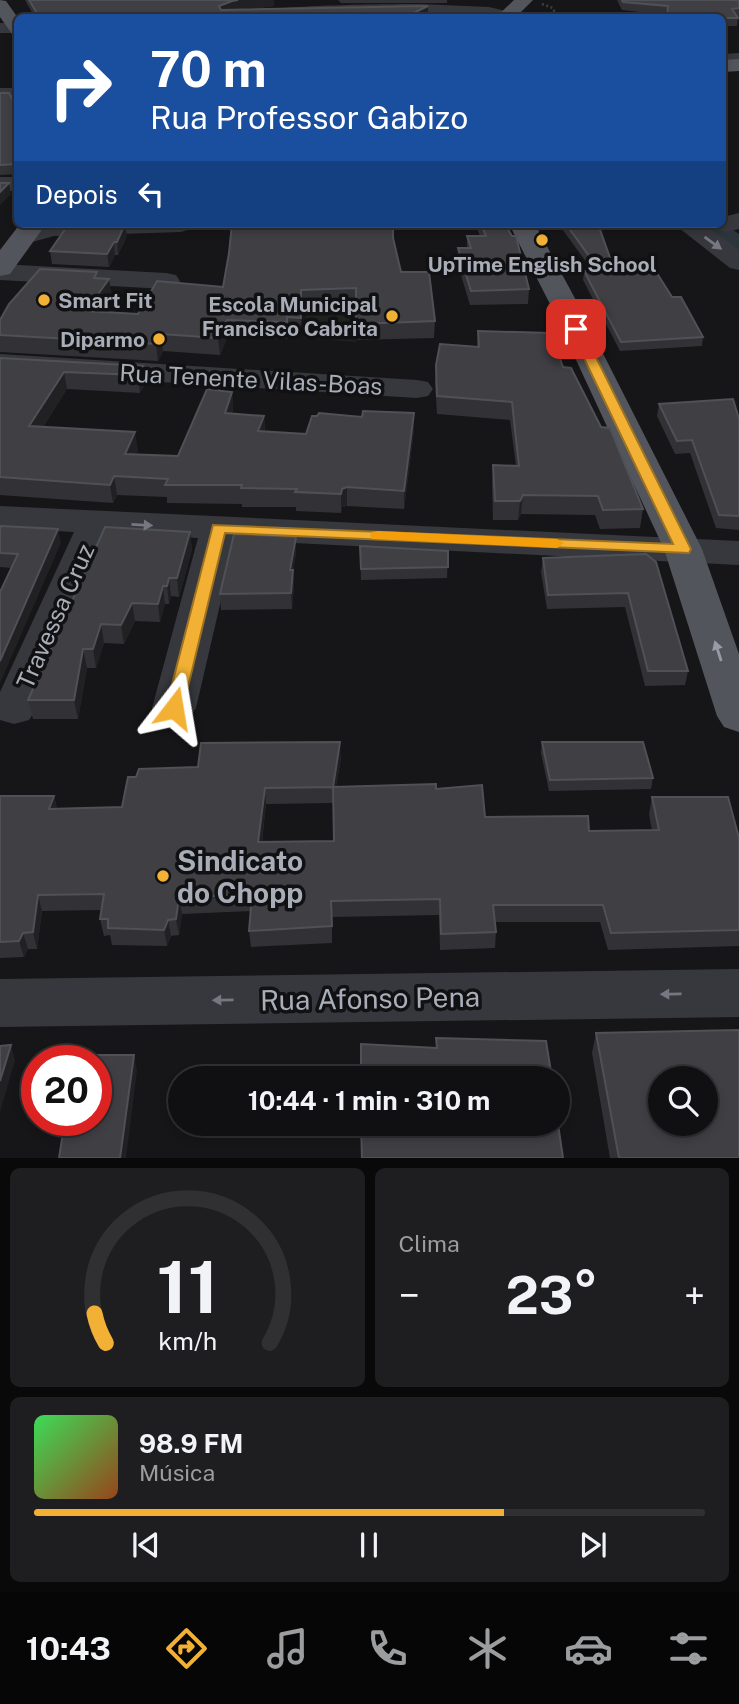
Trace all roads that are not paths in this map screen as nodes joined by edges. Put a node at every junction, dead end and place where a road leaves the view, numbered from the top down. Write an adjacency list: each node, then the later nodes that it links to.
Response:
1 (451, 0): 5 (street)
2 (427, 1): 4 (street); 5 (street)
3 (0, 5): 7 (main road)
4 (318, 5): 6 (street)
5 (518, 10)
6 (258, 14)
7 (13, 26)
8 (174, 228): 12 (street)
9 (524, 228): 21 (main road)
10 (692, 228): 13 (street, one-way to 13)
11 (29, 230): 12 (street); 14 (main road)
12 (129, 252): 14 (street); 15 (street)
13 (739, 262)
14 (1, 266)
15 (166, 281)
16 (0, 363): 17 (street, Rua Tenente Vilas-Boas)
17 (417, 389)
18 (0, 517): 19 (street)
19 (96, 523): 20 (street, one-way to 20); 24 (street, Travessa Cruz)
20 (219, 528): 21 (street); 23 (street)
21 (683, 549): 22 (street); 25 (main road, one-way to 21)
22 (739, 553)
23 (174, 708)
24 (15, 709)
25 (739, 716)
26 (739, 993): 27 (street, Rua Afonso Pena, one-way to 27)
27 (0, 1003)

